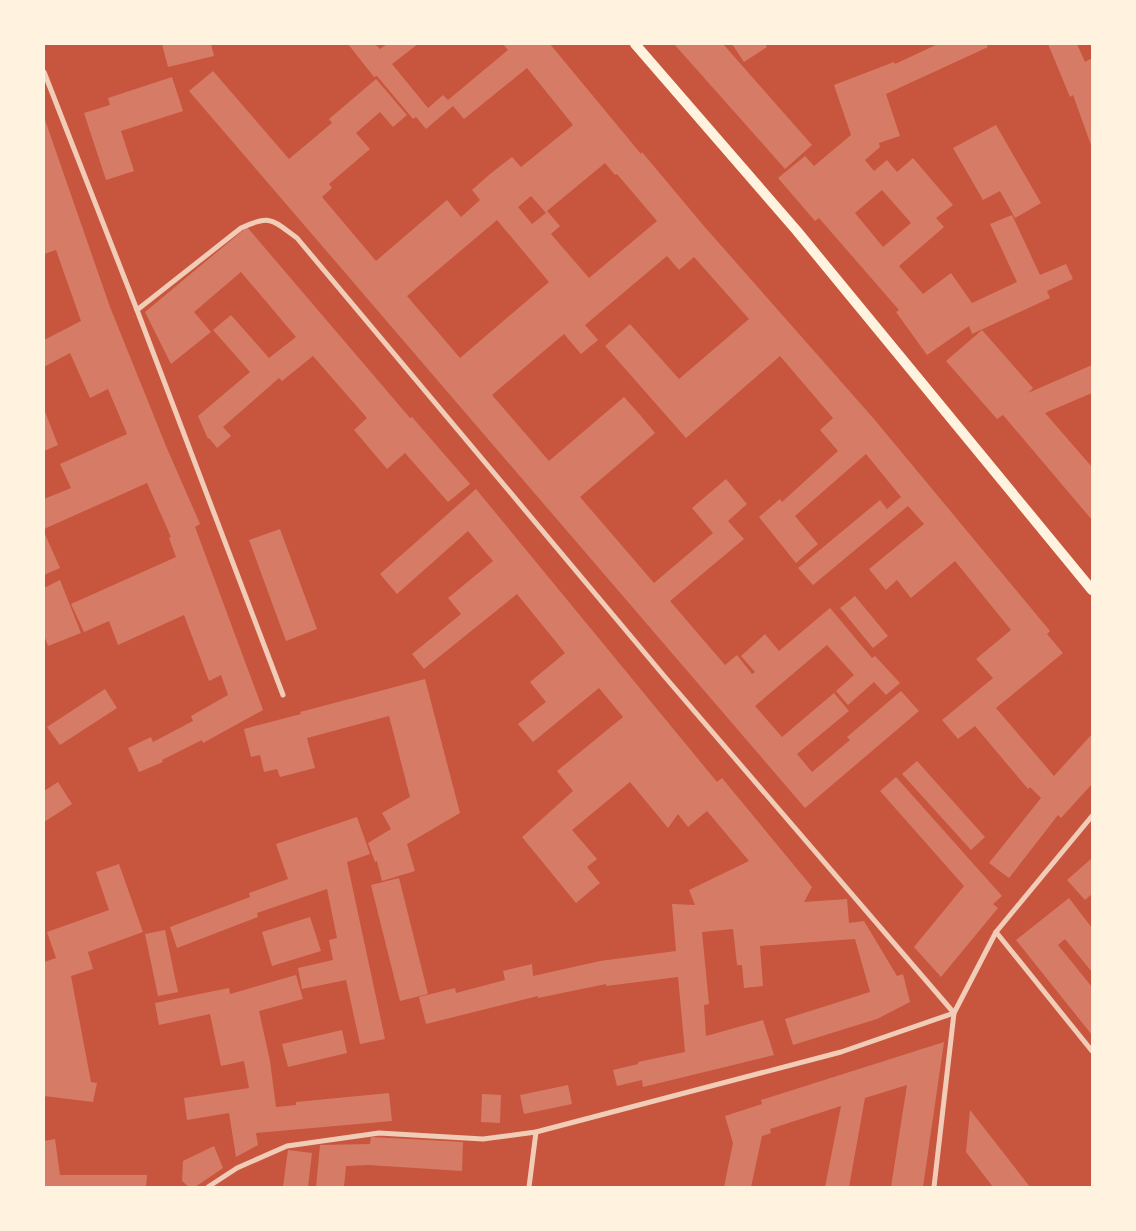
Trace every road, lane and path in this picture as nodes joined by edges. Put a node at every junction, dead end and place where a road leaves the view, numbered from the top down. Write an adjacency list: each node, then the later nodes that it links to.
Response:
1 (635, 44): 4 (main road)
2 (44, 72): 3 (street)
3 (137, 310): 5 (street); 8 (street)
4 (1092, 590)
5 (283, 694)
6 (1092, 816): 7 (street)
7 (996, 932): 8 (street); 9 (street)
8 (954, 1013): 10 (street); 13 (street)
9 (1092, 1051)
10 (536, 1132): 11 (street); 12 (street)
11 (208, 1187)
12 (529, 1187)
13 (934, 1187)

